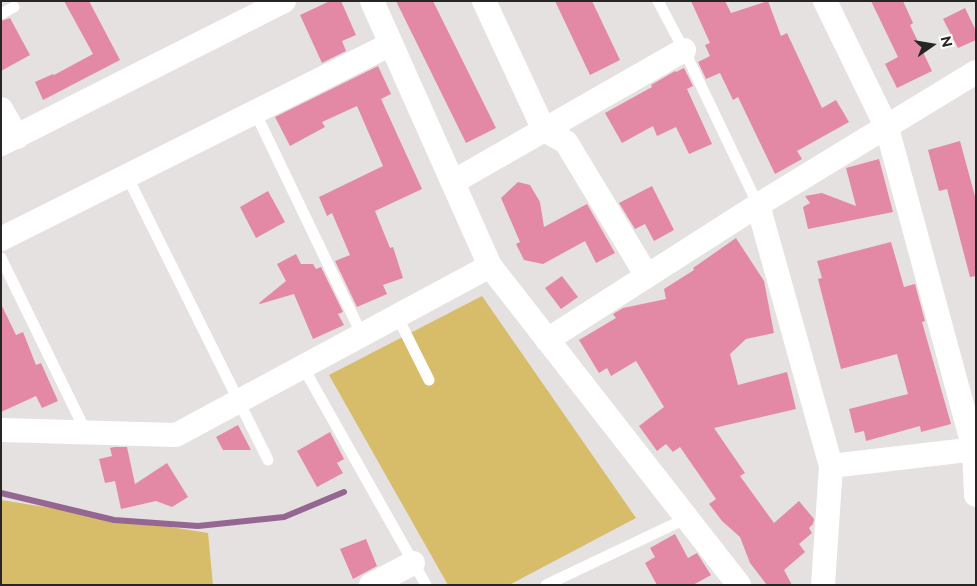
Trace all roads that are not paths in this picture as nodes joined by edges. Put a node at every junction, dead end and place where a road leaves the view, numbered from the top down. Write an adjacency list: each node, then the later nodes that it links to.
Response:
1 (284, 1): 15 (street)
2 (372, 1): 8 (street)
3 (484, 1): 14 (street)
4 (658, 1): 9 (lane)
5 (825, 1): 13 (street)
6 (14, 7): 7 (lane)
7 (1, 14)
8 (391, 44): 12 (street); 17 (street)
9 (684, 50): 14 (street); 18 (lane)
10 (976, 72): 13 (street)
11 (1, 109): 15 (street)
12 (255, 112): 16 (street); 24 (lane)
13 (887, 128): 18 (street); 31 (street)
14 (544, 130): 17 (street); 22 (street)
15 (9, 141)
16 (127, 176): 19 (street); 28 (lane)
17 (453, 182): 21 (street)
18 (758, 205): 22 (street); 33 (street)
19 (1, 239)
20 (1, 258): 30 (lane)
21 (490, 266): 23 (street); 25 (street)
22 (647, 276): 25 (street)
23 (397, 316): 24 (street); 27 (lane)
24 (362, 335): 26 (street)
25 (548, 340): 35 (street)
26 (303, 367): 28 (street); 36 (lane)
27 (429, 380)
28 (238, 402): 30 (street); 32 (lane)
29 (1, 430): 30 (street)
30 (86, 432)
31 (975, 449): 33 (street); 34 (street)
32 (268, 460)
33 (831, 466): 41 (street)
34 (976, 495)
35 (687, 518): 39 (lane); 40 (street)
36 (413, 563): 37 (street); 38 (lane)
37 (371, 585)
38 (426, 585)
39 (546, 585)
40 (739, 585)
41 (823, 585)

